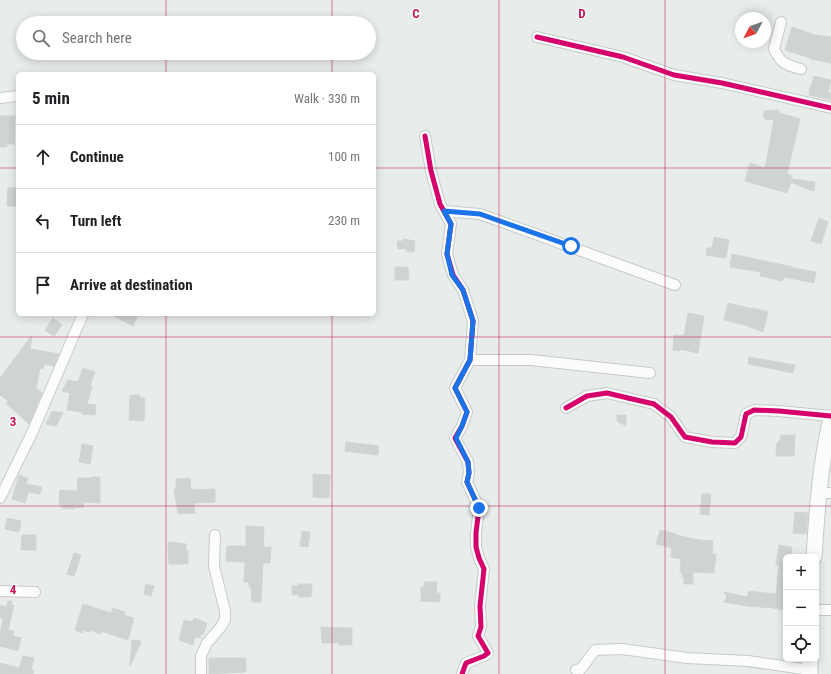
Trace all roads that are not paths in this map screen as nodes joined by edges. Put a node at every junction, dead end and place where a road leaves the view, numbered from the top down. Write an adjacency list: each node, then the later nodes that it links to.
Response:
1 (781, 22): 3 (street)
2 (537, 37): 6 (street)
3 (801, 69)
4 (16, 96): 5 (street)
5 (0, 98)
6 (831, 108)
7 (425, 136): 8 (street)
8 (444, 211): 9 (street); 11 (street)
9 (675, 285)
10 (82, 316): 16 (street)
11 (470, 360): 12 (street); 26 (street)
12 (650, 373)
13 (566, 408): 14 (street)
14 (831, 417): 15 (street)
15 (825, 493): 18 (street)
16 (0, 498)
17 (215, 535): 25 (street)
18 (815, 554)
19 (0, 591): 20 (street)
20 (35, 592)
21 (819, 610): 22 (street)
22 (831, 610)
23 (810, 668): 24 (street)
24 (576, 670)
25 (201, 674)
26 (462, 674)

